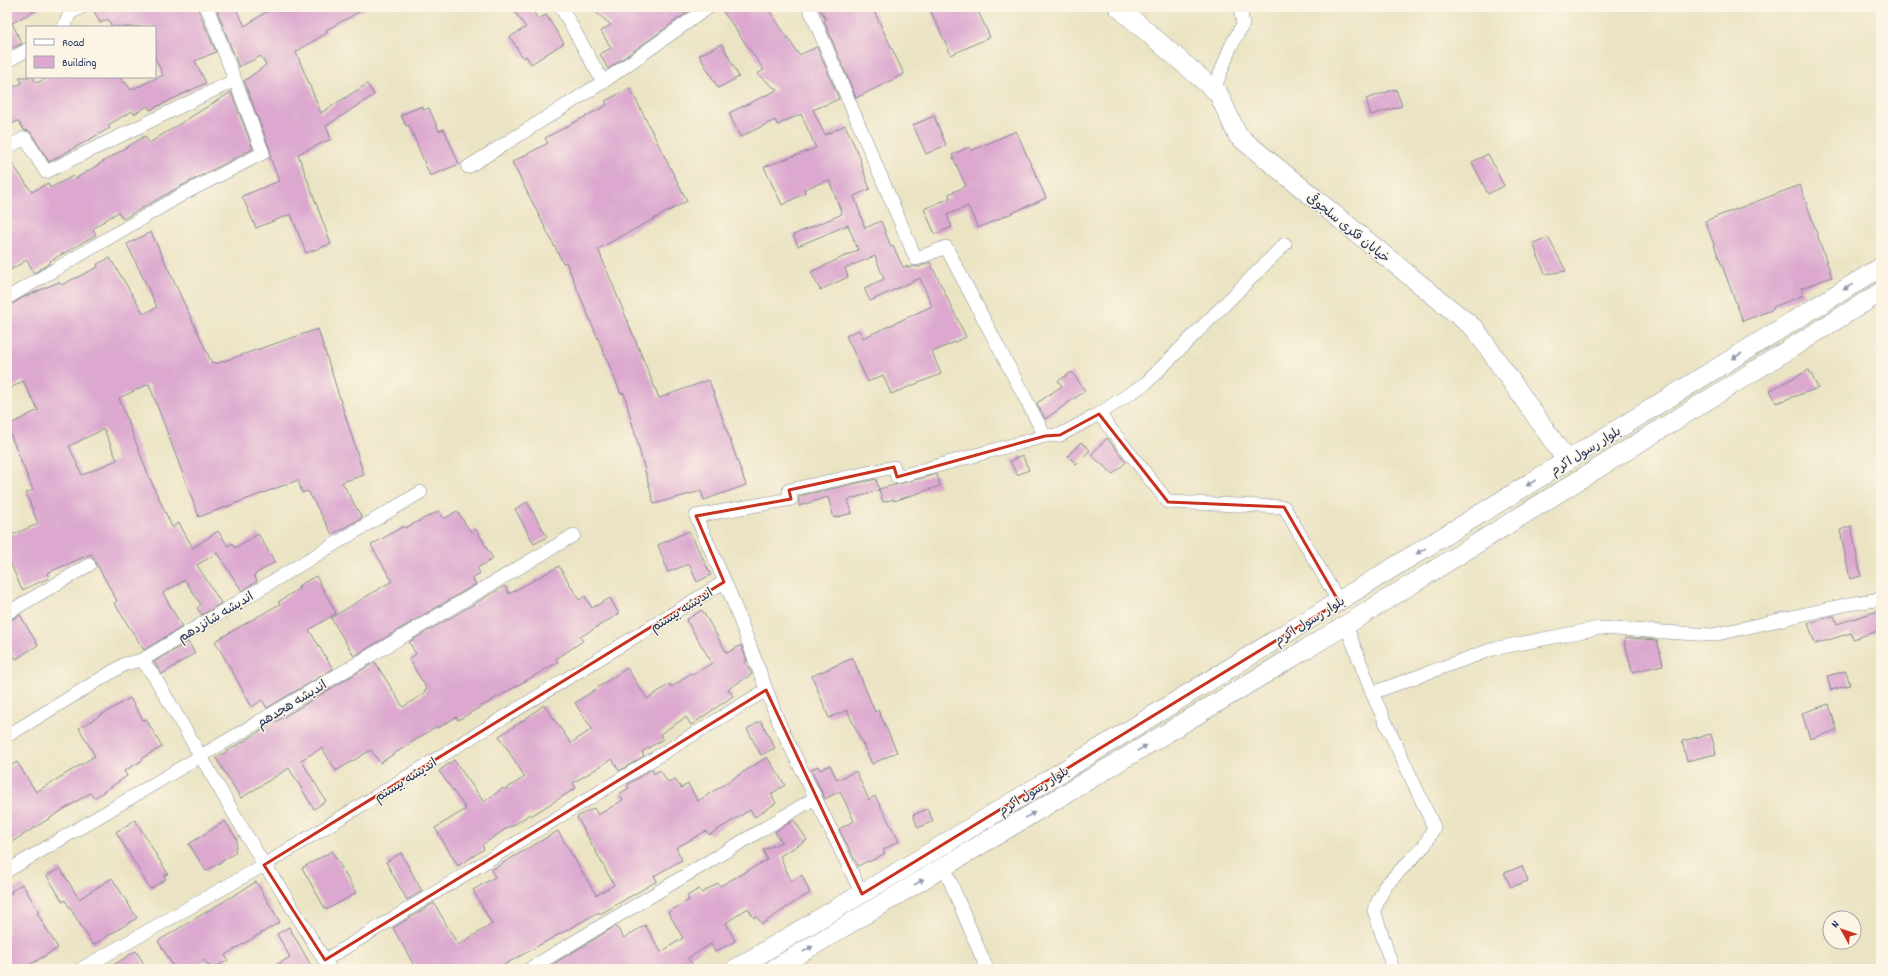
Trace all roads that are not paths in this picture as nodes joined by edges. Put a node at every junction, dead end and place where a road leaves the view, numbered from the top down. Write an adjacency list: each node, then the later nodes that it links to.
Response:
1 (82, 7): 8 (street)
2 (207, 7): 11 (street)
3 (561, 7): 12 (street)
4 (709, 7): 12 (street)
5 (809, 7): 21 (street)
6 (1118, 7): 13 (main road, خیابان فکری سلجوقی)
7 (1240, 7): 13 (street)
8 (64, 26)
9 (26, 50): 10 (street)
10 (7, 60)
11 (235, 80): 14 (street); 19 (street)
12 (603, 82): 15 (street)
13 (1214, 90): 22 (main road, خیابان فکری سلجوقی)
14 (7, 148)
15 (468, 167)
16 (1286, 244): 20 (street)
17 (1881, 267): 22 (main road, بلوار رسول اکرم, one-way to 22)
18 (1881, 292): 30 (main road, بلوار رسول اکرم)
19 (7, 298)
20 (1099, 414): 21 (street); 28 (street)
21 (1045, 436): 26 (street)
22 (1567, 461): 28 (main road, بلوار رسول اکرم, one-way to 28)
23 (421, 492): 31 (street, اندیشه شانزدهم)
24 (574, 535): 35 (street, اندیشه هجدهم)
25 (89, 565): 29 (street)
26 (724, 582): 32 (street); 37 (street, اندیشه بیستم)
27 (1881, 599): 33 (street)
28 (1339, 602): 40 (main road, بلوار رسول اکرم)
29 (7, 613)
30 (1346, 625): 33 (street); 38 (main road, بلوار رسول اکرم, one-way to 30)
31 (142, 660): 34 (street, اندیشه شانزدهم); 35 (street)
32 (766, 690): 36 (street); 41 (street)
33 (1372, 694): 47 (street)
34 (7, 736)
35 (201, 756): 37 (street); 39 (street, اندیشه هجدهم)
36 (815, 798): 40 (street); 43 (street)
37 (264, 865): 41 (street); 42 (street, اندیشه بیستم)
38 (944, 867): 45 (main road, بلوار رسول اکرم, one-way to 38); 46 (street)
39 (7, 871)
40 (862, 894): 44 (main road, بلوار رسول اکرم)
41 (328, 964)
42 (81, 969)
43 (529, 969)
44 (735, 969)
45 (774, 969)
46 (987, 969)
47 (1393, 969)

